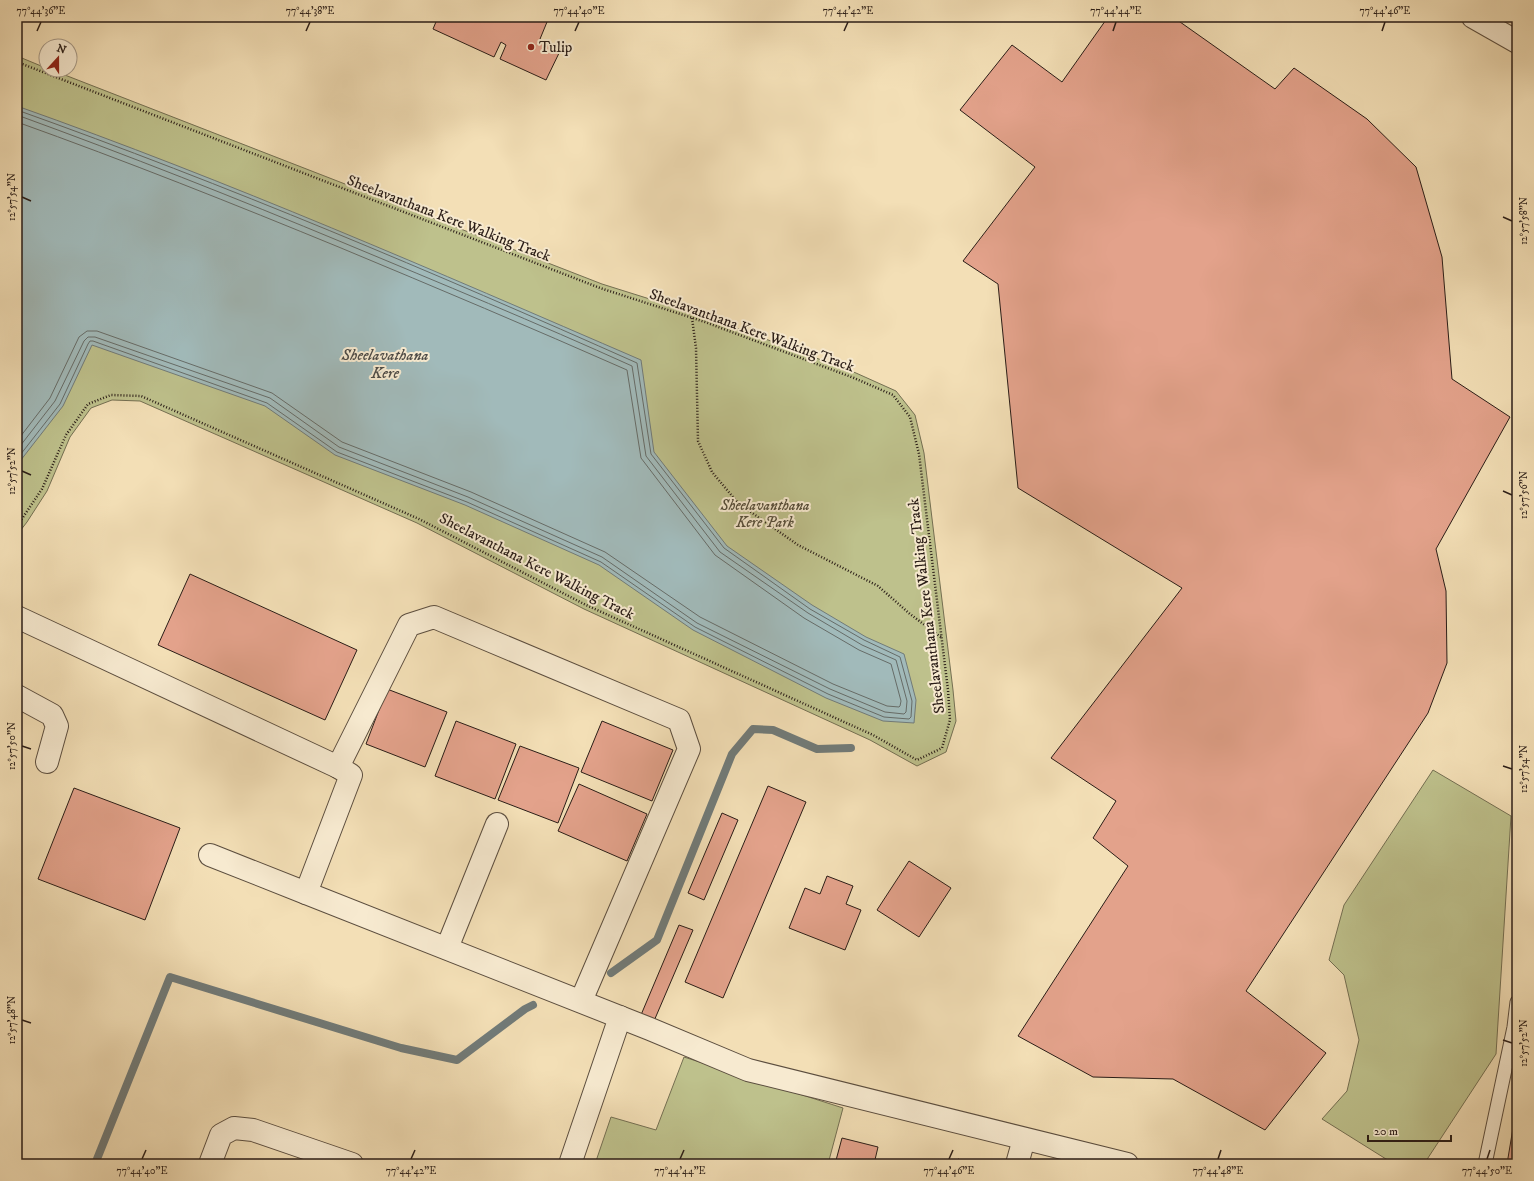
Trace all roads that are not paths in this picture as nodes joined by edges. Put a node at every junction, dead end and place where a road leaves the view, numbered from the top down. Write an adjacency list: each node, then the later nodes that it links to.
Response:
1 (1473, 17): 2 (street)
2 (1517, 42)
3 (17, 617): 6 (street)
4 (17, 696): 5 (street)
5 (48, 762)
6 (338, 767): 9 (street); 11 (street)
7 (497, 824): 10 (street)
8 (210, 855): 9 (street)
9 (306, 893): 10 (street)
10 (447, 948): 11 (street)
11 (581, 1001): 13 (street)
12 (1517, 1002): 20 (lane)
13 (620, 1017): 14 (street); 17 (street)
14 (1024, 1139): 18 (street); 19 (street)
15 (210, 1164): 16 (street)
16 (352, 1164)
17 (570, 1164)
18 (1017, 1164)
19 (1127, 1164)
20 (1485, 1164)

